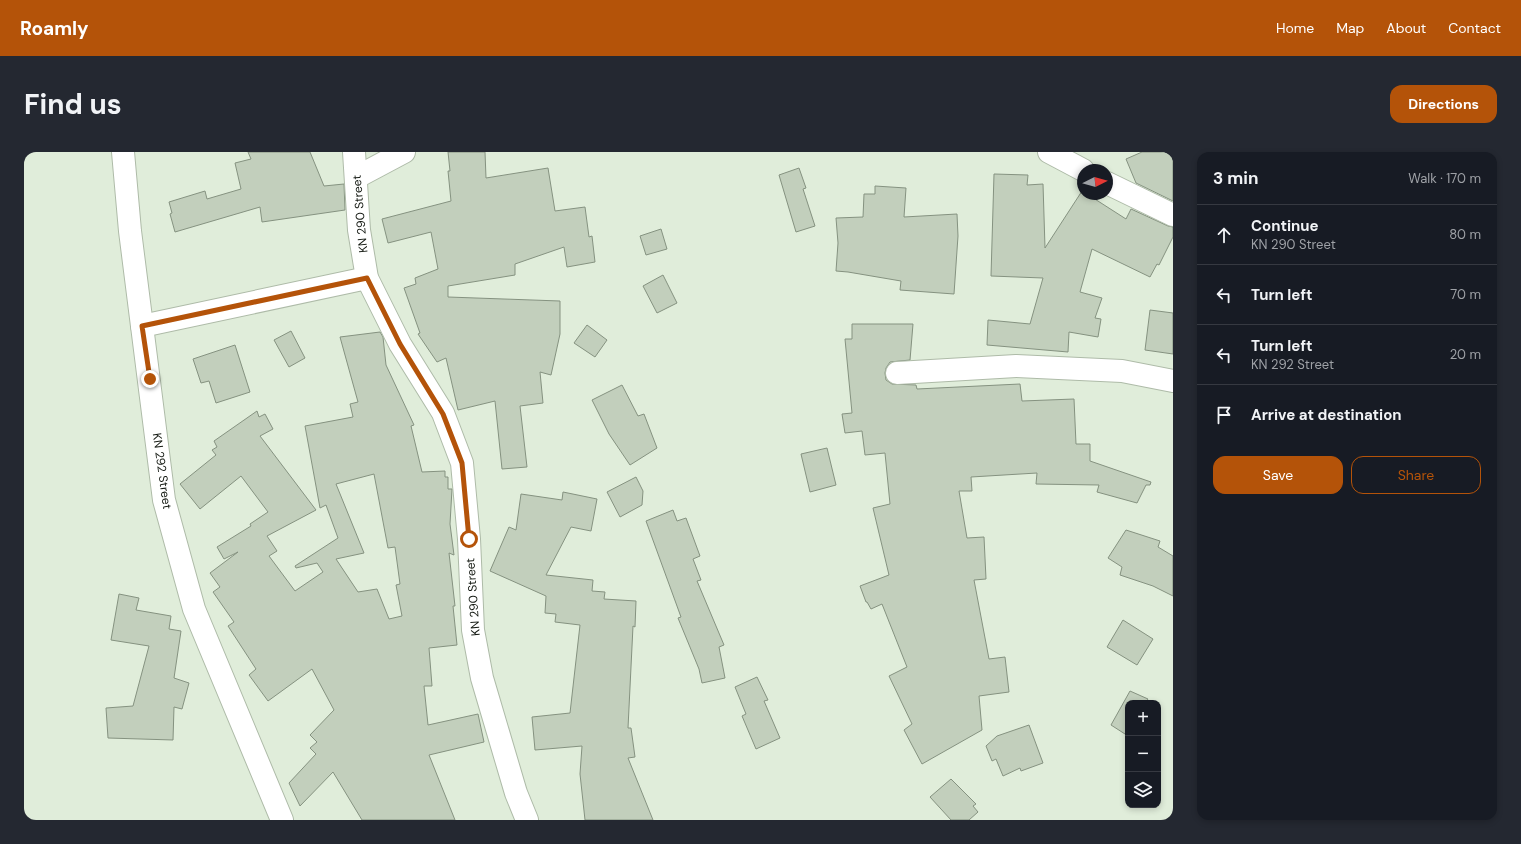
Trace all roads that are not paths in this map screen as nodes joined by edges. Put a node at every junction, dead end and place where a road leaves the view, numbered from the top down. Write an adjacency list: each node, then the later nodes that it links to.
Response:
1 (123, 152): 10 (street, KN 292 Street)
2 (354, 152): 6 (street, KN 290 Street)
3 (404, 152): 6 (street)
4 (1049, 152): 5 (street)
5 (1077, 167)
6 (357, 177): 9 (street, KN 290 Street)
7 (1113, 186): 8 (street)
8 (1173, 215)
9 (367, 278): 10 (street); 14 (street, KN 290 Street)
10 (142, 326): 13 (street, KN 292 Street)
11 (897, 374): 12 (street)
12 (1173, 381)
13 (282, 820)
14 (527, 820)

